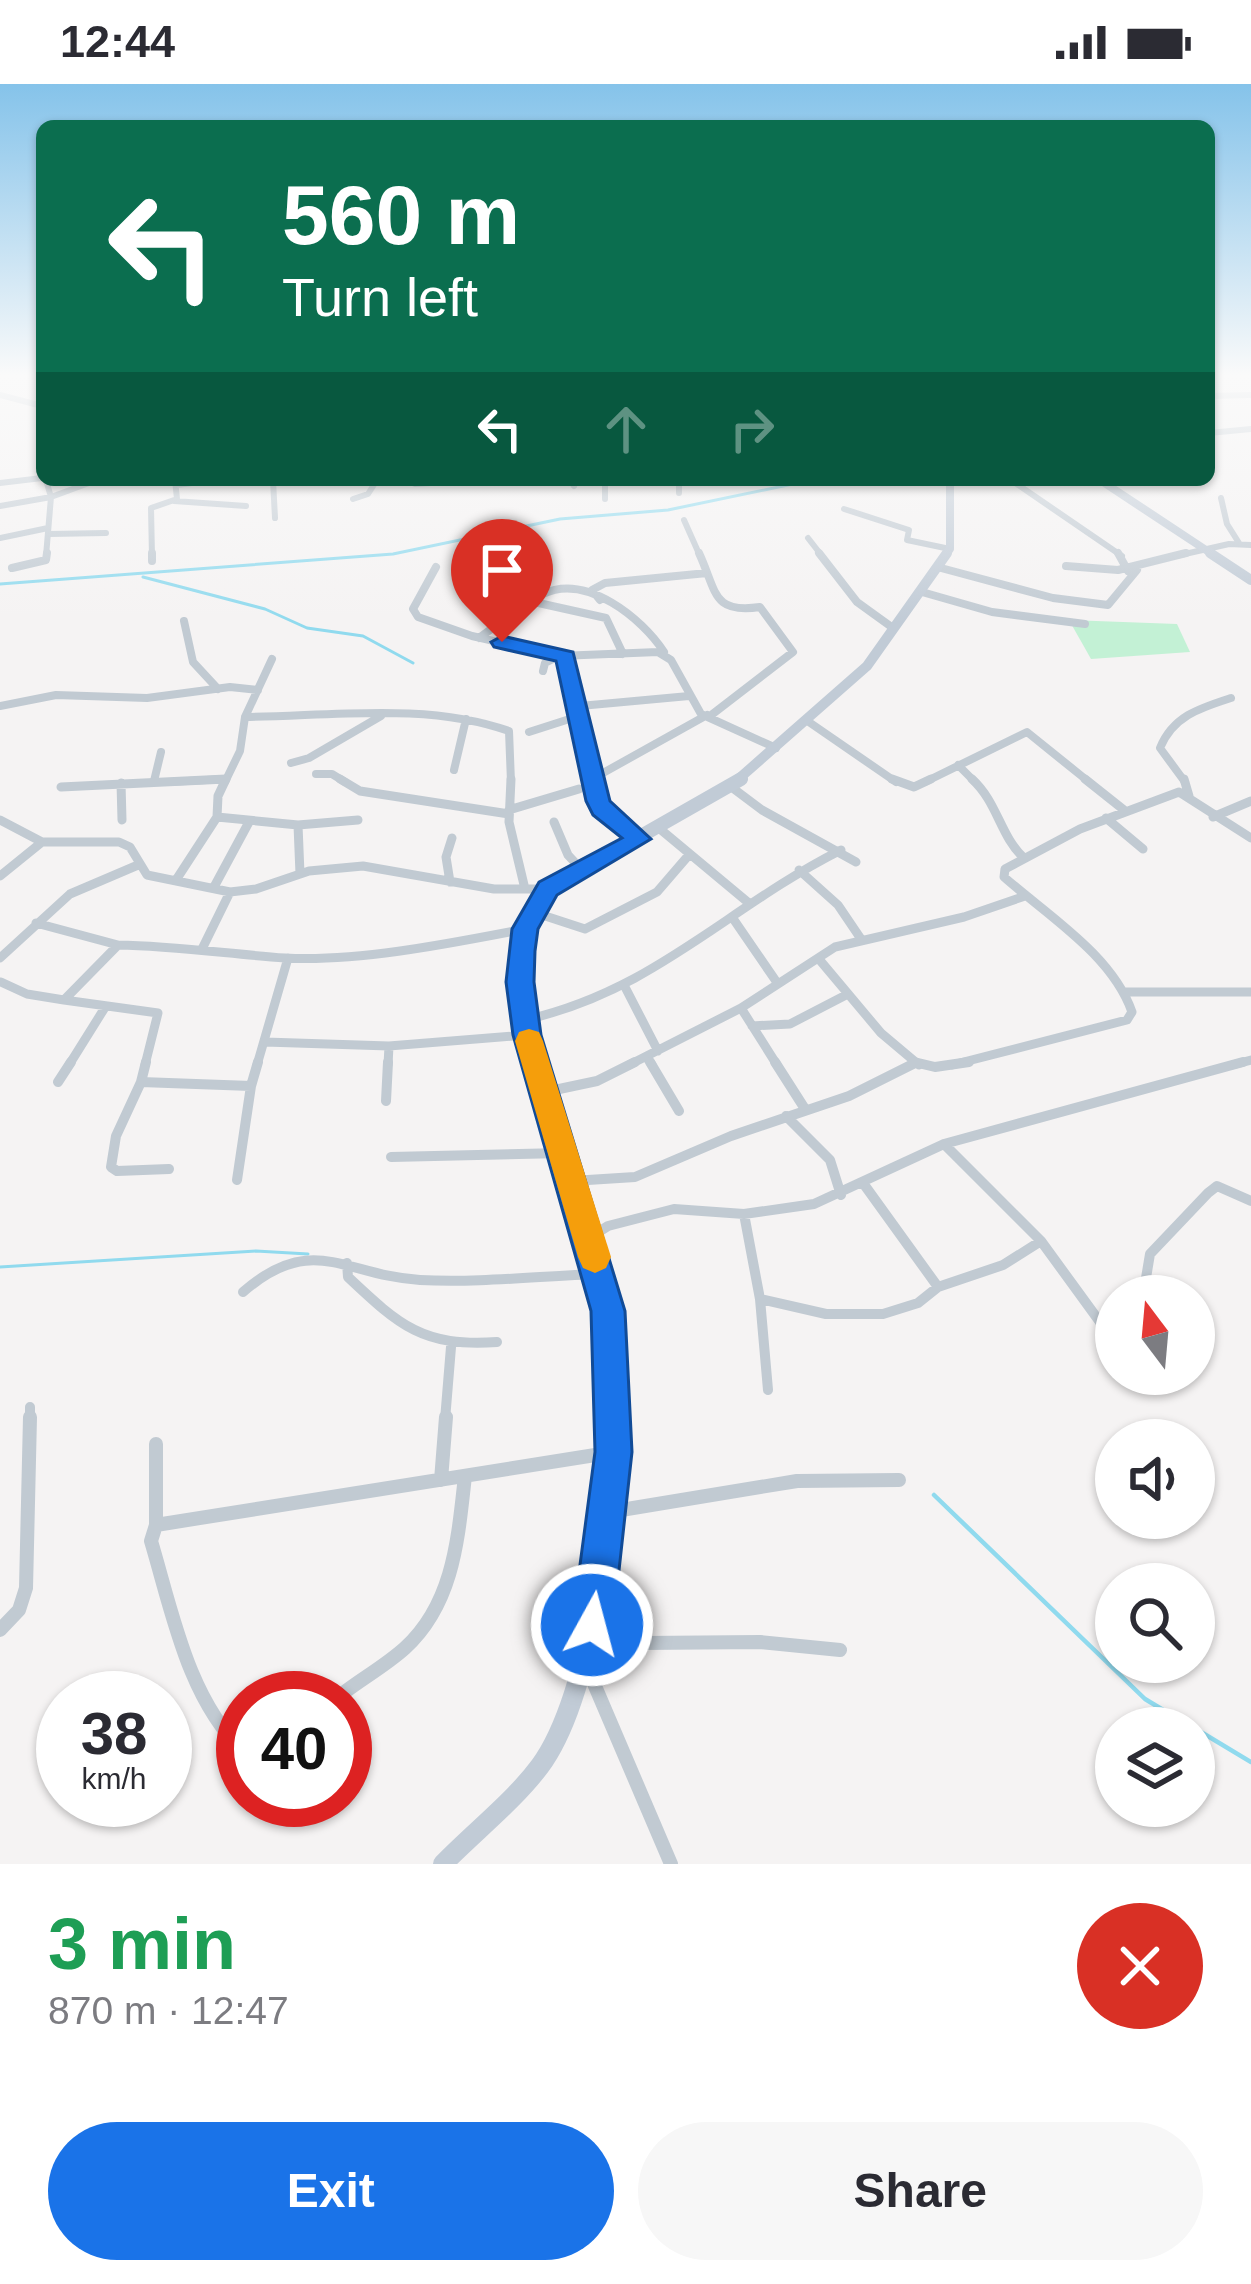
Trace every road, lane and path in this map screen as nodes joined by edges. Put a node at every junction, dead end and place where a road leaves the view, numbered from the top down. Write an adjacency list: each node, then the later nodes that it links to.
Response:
1 (36, 480): 2 (street)
2 (0, 483)
3 (47, 486): 14 (street)
4 (81, 486): 14 (street)
5 (176, 486): 18 (street)
6 (272, 486): 22 (street)
7 (373, 486): 16 (street)
8 (605, 486): 17 (street)
9 (679, 486): 13 (street)
10 (955, 486): 30 (street)
11 (1020, 486): 37 (street)
12 (1109, 486): 31 (street)
13 (679, 493)
14 (51, 497): 19 (street); 24 (street)
15 (1221, 498): 28 (street)
16 (352, 499)
17 (605, 499)
18 (174, 501): 20 (street); 32 (street)
19 (0, 506)
20 (246, 506)
21 (844, 509): 30 (street)
22 (275, 518)
23 (684, 520): 38 (street)
24 (48, 531): 25 (street); 26 (street); 35 (street)
25 (106, 533)
26 (0, 538)
27 (808, 538): 45 (street)
28 (1239, 543): 29 (street); 31 (street)
29 (1251, 545)
30 (950, 549): 36 (street)
31 (1203, 549): 37 (street); 39 (street)
32 (152, 560)
33 (1066, 566): 37 (street)
34 (436, 567): 46 (street)
35 (12, 568)
36 (941, 568): 37 (street); 40 (street)
37 (1132, 570)
38 (707, 573): 41 (street); 58 (street)
39 (1251, 580)
40 (922, 592): 44 (street); 45 (street)
41 (600, 600): 42 (street); 47 (street)
42 (532, 602): 46 (street); 49 (street)
43 (184, 621): 52 (street)
44 (1084, 624)
45 (892, 628): 62 (street)
46 (479, 638): 48 (street)
47 (665, 655): 49 (street); 54 (street)
48 (562, 656): 49 (street); 51 (street); 57 (street)
49 (628, 656)
50 (272, 658): 53 (street)
51 (543, 671)
52 (218, 688): 53 (street); 56 (street)
53 (258, 690): 60 (street)
54 (689, 696): 57 (street); 58 (street)
55 (1231, 698): 77 (street)
56 (0, 706)
57 (581, 711): 63 (street); 70 (street)
58 (708, 715): 64 (street); 70 (street)
59 (382, 716): 60 (street); 61 (street); 66 (street)
60 (245, 717): 71 (street)
61 (466, 719): 68 (street); 80 (street)
62 (806, 720): 64 (street); 67 (street)
63 (529, 732)
64 (776, 749): 74 (street)
65 (161, 752): 72 (street)
66 (291, 763)
67 (958, 765): 79 (street); 98 (street)
68 (454, 770)
69 (316, 774): 80 (street)
70 (595, 778): 93 (street)
71 (226, 779): 72 (street); 81 (street)
72 (154, 781): 73 (street)
73 (121, 783): 75 (street); 85 (street)
74 (730, 786): 90 (street); 96 (street)
75 (61, 788)
76 (579, 789): 80 (street)
77 (1189, 796): 79 (street); 82 (street)
78 (1251, 801): 82 (street)
79 (1124, 810): 83 (street)
80 (509, 812): 108 (street)
81 (218, 817): 87 (street); 105 (street)
82 (1213, 817): 92 (street)
83 (1106, 818): 95 (street); 98 (street)
84 (0, 820): 94 (street)
85 (122, 820)
86 (358, 820): 89 (street)
87 (249, 822): 89 (street); 107 (street)
88 (554, 822): 101 (street)
89 (298, 825): 103 (street)
90 (660, 829): 93 (street); 97 (street)
91 (452, 838): 106 (street)
92 (1251, 838)
93 (639, 839): 101 (street)
94 (42, 842): 100 (street); 104 (street)
95 (1143, 849)
96 (841, 850): 99 (street); 102 (street)
97 (688, 856): 112 (street); 113 (street)
98 (1024, 858): 111 (street)
99 (856, 862)
100 (138, 865): 105 (street); 115 (street)
101 (580, 868): 109 (street)
102 (799, 870): 112 (street); 117 (street)
103 (300, 874): 106 (street); 110 (street)
104 (0, 876)
105 (176, 880): 107 (street)
106 (450, 882): 108 (street)
107 (214, 886): 110 (street)
108 (525, 889): 109 (street)
109 (548, 889): 113 (street)
110 (230, 892): 119 (street)
111 (1025, 896): 117 (street); 126 (street)
112 (749, 904): 114 (street)
113 (533, 913): 116 (street)
114 (732, 917): 124 (street); 125 (street)
115 (35, 923): 118 (street); 120 (street)
116 (525, 929): 121 (street); 134 (street)
117 (861, 939): 122 (street)
118 (118, 945): 119 (street); 129 (street)
119 (202, 947): 121 (street)
120 (0, 958)
121 (288, 958): 135 (street)
122 (818, 958): 124 (street); 128 (street)
123 (1, 982): 129 (street)
124 (778, 984): 131 (street)
125 (625, 986): 134 (street); 137 (street)
126 (1125, 992): 127 (street); 139 (street)
127 (1246, 993): 130 (street)
128 (846, 994): 133 (street); 139 (street)
129 (64, 1000): 132 (street)
130 (1251, 1007)
131 (741, 1008): 133 (street); 137 (street)
132 (104, 1009): 140 (street); 141 (street)
133 (752, 1026): 145 (street)
134 (526, 1027): 136 (street); 143 (street)
135 (265, 1042): 136 (street); 142 (street)
136 (389, 1046): 144 (street)
137 (652, 1054): 143 (street); 146 (street)
138 (1251, 1060): 148 (street)
139 (915, 1063): 145 (street)
140 (58, 1082)
141 (141, 1082): 142 (street); 151 (street)
142 (251, 1086): 152 (street)
143 (544, 1092): 149 (street)
144 (386, 1101)
145 (805, 1109): 147 (street)
146 (680, 1111)
147 (786, 1116): 153 (street); 155 (street)
148 (944, 1144): 154 (street); 159 (street)
149 (563, 1153): 150 (street); 153 (street)
150 (391, 1157)
151 (169, 1169)
152 (237, 1180)
153 (572, 1181): 158 (street)
154 (862, 1183): 155 (street); 163 (street)
155 (841, 1195): 157 (street)
156 (1251, 1201): 162 (street)
157 (744, 1214): 158 (street); 165 (street)
158 (589, 1238): 161 (street)
159 (1041, 1241): 163 (street); 166 (street)
160 (347, 1263): 161 (street); 164 (street); 168 (street)
161 (599, 1274): 172 (street)
162 (1146, 1275)
163 (938, 1287): 165 (street)
164 (243, 1292)
165 (760, 1299): 169 (street)
166 (1095, 1312)
167 (497, 1342): 168 (street)
168 (451, 1347): 174 (street)
169 (768, 1390)
170 (30, 1407): 179 (street)
171 (155, 1444): 177 (street)
172 (614, 1452): 173 (street); 176 (street)
173 (465, 1476): 174 (street); 182 (street)
174 (441, 1480): 177 (street)
175 (899, 1480): 176 (street)
176 (609, 1512): 178 (street)
177 (156, 1525): 183 (street)
178 (592, 1625): 180 (street); 181 (street)
179 (0, 1630)
180 (840, 1650)
181 (584, 1660): 184 (street); 185 (street)
182 (372, 1674)
183 (216, 1719)
184 (443, 1864)
185 (670, 1864)

